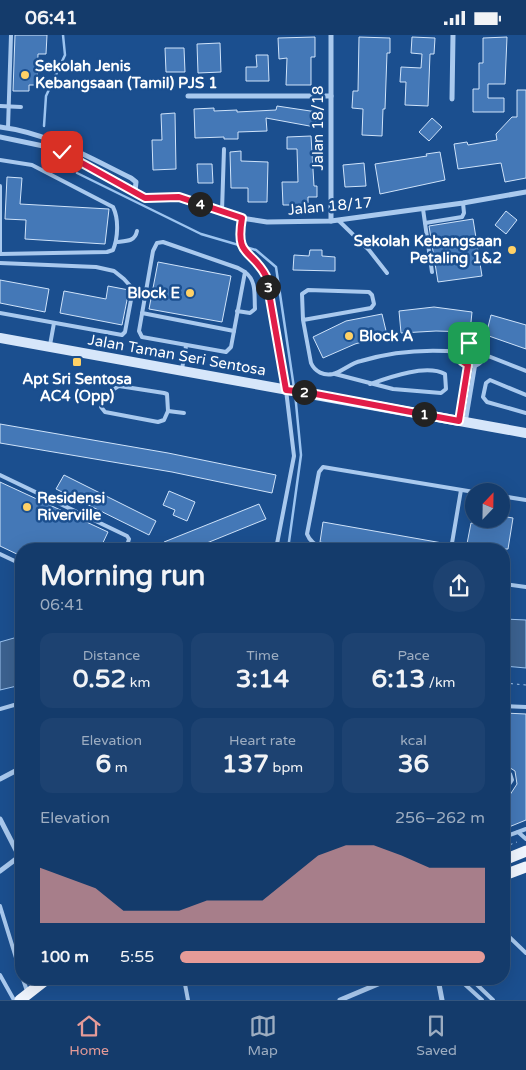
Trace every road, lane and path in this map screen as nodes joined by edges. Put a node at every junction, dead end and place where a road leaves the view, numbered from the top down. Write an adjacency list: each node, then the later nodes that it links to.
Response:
1 (11, 35): 8 (lane)
2 (330, 35): 5 (street, Jalan 18/18)
3 (453, 35): 6 (street)
4 (188, 96): 5 (street)
5 (331, 96): 25 (street, Jalan 18/18)
6 (452, 99)
7 (0, 106): 8 (lane)
8 (9, 106): 9 (lane); 11 (lane)
9 (21, 107)
10 (0, 127): 11 (street)
11 (8, 128): 13 (street)
12 (0, 137): 15 (street, Jalan 18/17)
13 (64, 145): 15 (street); 18 (street)
14 (224, 149): 22 (lane)
15 (62, 152): 18 (street, Jalan 18/17)
16 (0, 160): 28 (lane)
17 (0, 186): 29 (lane)
18 (137, 192): 22 (street, Jalan 18/17)
19 (526, 192): 20 (street, Jalan 18/17)
20 (463, 203): 21 (street, Jalan 18/17); 26 (lane)
21 (423, 209): 24 (street, Jalan 18/17); 26 (lane)
22 (222, 211): 23 (street, Jalan 18/17)
23 (242, 218): 25 (street, Jalan 18/17); 51 (lane)
24 (338, 220): 25 (street, Jalan 18/17); 33 (lane)
25 (331, 221)
26 (425, 223): 31 (lane)
27 (137, 231): 28 (lane)
28 (116, 242): 29 (lane)
29 (0, 254)
30 (0, 263): 38 (lane)
31 (432, 272)
32 (245, 273): 34 (lane); 34 (lane); 36 (lane)
33 (387, 273)
34 (237, 311): 39 (lane)
35 (0, 313): 38 (lane)
36 (142, 313): 39 (lane); 41 (lane)
37 (303, 320): 37 (lane); 49 (lane)
38 (54, 323): 42 (lane)
39 (234, 331): 41 (lane)
40 (0, 338): 42 (main road, Jalan Taman Seri Sentosa)
41 (186, 345): 47 (lane)
42 (50, 347): 47 (main road, Jalan Taman Seri Sentosa)
43 (460, 351): 44 (lane); 45 (lane); 49 (lane)
44 (483, 354): 46 (lane); 48 (lane)
45 (468, 365): 46 (lane); 56 (lane)
46 (475, 365): 56 (lane)
47 (182, 371): 51 (main road, Jalan Taman Seri Sentosa)
48 (526, 371)
49 (334, 374): 50 (lane)
50 (370, 384): 50 (lane)
51 (286, 390): 56 (main road, Jalan Taman Seri Sentosa); 64 (lane)
52 (526, 395): 55 (lane)
53 (168, 411): 53 (lane); 54 (lane)
54 (184, 413)
55 (526, 413)
56 (462, 421): 57 (main road, Jalan Taman Seri Sentosa)
57 (526, 433)
58 (0, 475): 63 (lane)
59 (461, 490): 60 (lane); 65 (lane); 66 (lane)
60 (465, 491)
61 (510, 497): 62 (lane)
62 (526, 500)
63 (128, 543)
64 (277, 543)
65 (313, 543)
66 (452, 543)
67 (0, 554): 68 (lane)
68 (15, 561)
69 (510, 585): 70 (lane)
70 (526, 587)
71 (510, 684): 72 (path)
72 (526, 685)
73 (15, 705): 76 (lane)
74 (510, 706): 75 (lane)
75 (526, 707)
76 (0, 709)
77 (15, 771): 78 (street)
78 (0, 779)
79 (0, 819): 86 (street)
80 (526, 829): 81 (lane)
81 (518, 832): 82 (lane); 83 (lane)
82 (510, 835)
83 (526, 839)
84 (517, 842): 85 (path)
85 (510, 845)
86 (15, 847)
87 (526, 851): 88 (main road)
88 (510, 858)
89 (15, 860): 91 (street)
90 (526, 867): 92 (main road)
91 (0, 871)
92 (510, 873)
93 (0, 906): 96 (lane)
94 (510, 938): 95 (lane)
95 (526, 953)
96 (15, 954)
97 (0, 975): 106 (lane)
98 (24, 985): 105 (lane)
99 (41, 985): 105 (main road)
100 (185, 985): 107 (lane)
101 (376, 985): 108 (street)
102 (439, 985): 109 (street)
103 (466, 985): 110 (lane)
104 (477, 985): 111 (lane)
105 (27, 998)
106 (14, 1000)
107 (188, 1000)
108 (340, 1000)
109 (441, 1000)
110 (482, 1000)
111 (493, 1000)

